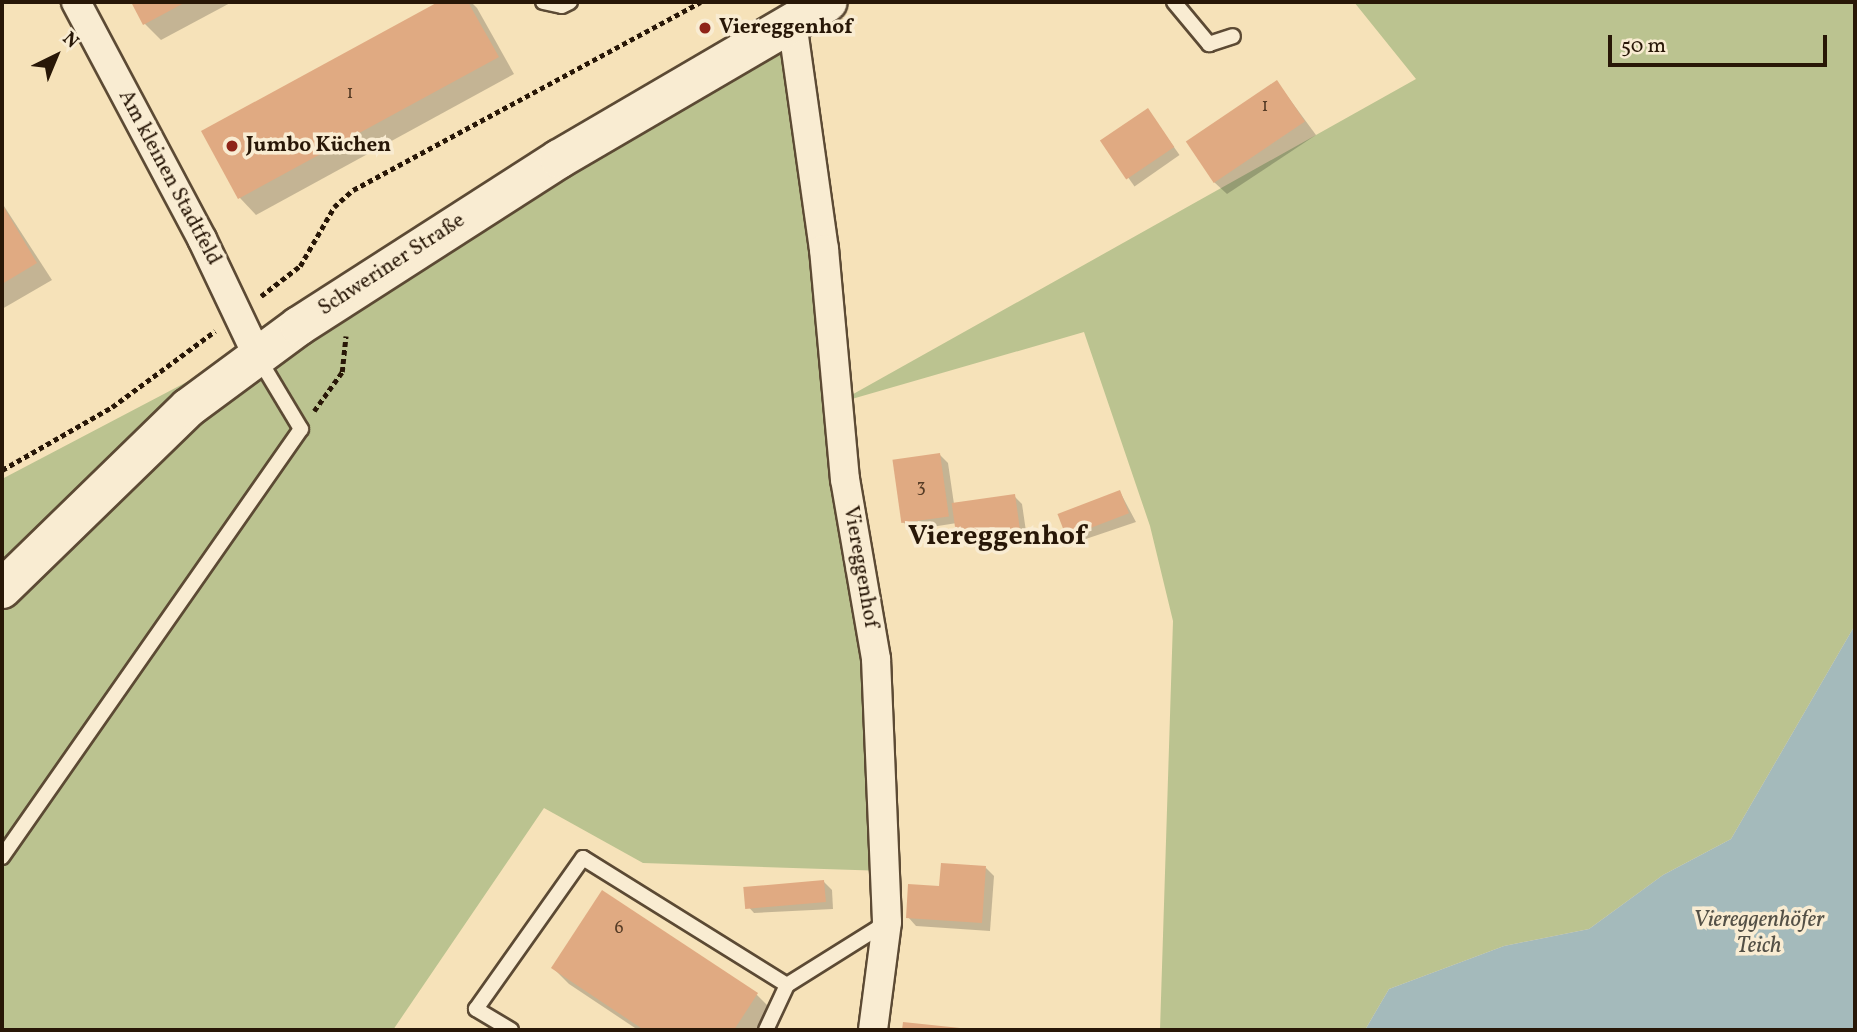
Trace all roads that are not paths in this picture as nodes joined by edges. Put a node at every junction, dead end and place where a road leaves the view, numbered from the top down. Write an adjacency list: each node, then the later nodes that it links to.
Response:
1 (76, 2): 8 (street, Am kleinen Stadtfeld)
2 (542, 2): 3 (lane)
3 (570, 2)
4 (828, 2): 6 (main road, Schweriner Straße)
5 (1174, 2): 7 (lane)
6 (792, 22): 8 (main road, Schweriner Straße); 11 (street, Viereggenhof)
7 (1233, 36)
8 (258, 357): 9 (main road, Schweriner Straße); 10 (lane)
9 (2, 589)
10 (2, 857)
11 (887, 922): 12 (lane); 15 (street, Viereggenhof)
12 (787, 985): 13 (lane); 14 (lane)
13 (511, 1030)
14 (766, 1030)
15 (873, 1030)

